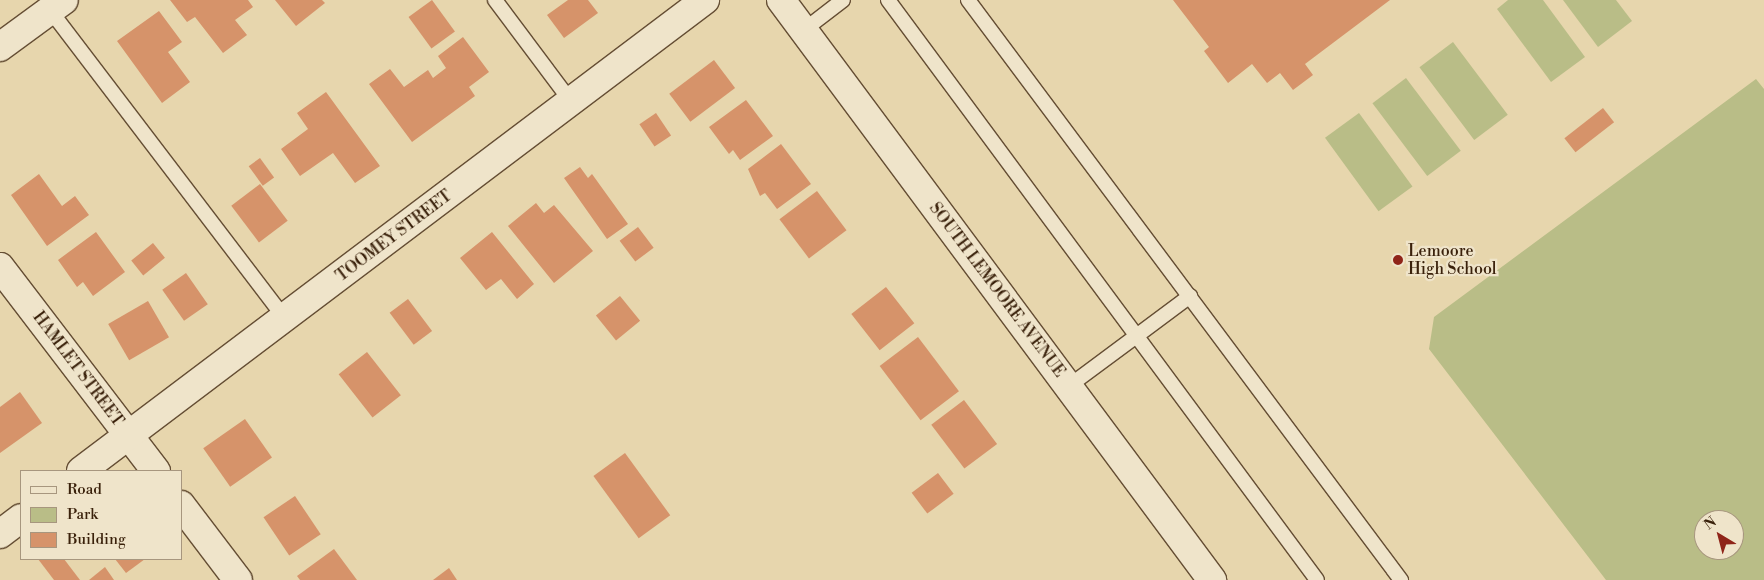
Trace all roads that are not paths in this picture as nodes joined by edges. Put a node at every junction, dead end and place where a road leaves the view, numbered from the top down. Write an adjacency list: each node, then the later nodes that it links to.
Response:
1 (494, 0): 10 (lane)
2 (705, 0): 10 (street, TOOMEY STREET)
3 (781, 0): 8 (street, SOUTH LEMOORE AVENUE)
4 (843, 0): 8 (lane)
5 (888, 0): 14 (lane)
6 (968, 0): 12 (lane)
7 (57, 5): 9 (street); 13 (lane)
8 (804, 30): 15 (street, SOUTH LEMOORE AVENUE)
9 (0, 47)
10 (572, 103): 13 (street, TOOMEY STREET)
11 (0, 267): 16 (street, HAMLET STREET)
12 (1190, 296): 14 (lane); 25 (lane)
13 (285, 318): 16 (street, TOOMEY STREET)
14 (1136, 335): 15 (lane); 24 (lane)
15 (1069, 386): 23 (street, SOUTH LEMOORE AVENUE)
16 (128, 435): 17 (street, TOOMEY STREET); 18 (street, HAMLET STREET)
17 (83, 470)
18 (155, 470)
19 (182, 506): 22 (street)
20 (20, 519): 21 (street)
21 (0, 534)
22 (238, 580)
23 (1212, 580)
24 (1317, 580)
25 (1401, 580)

